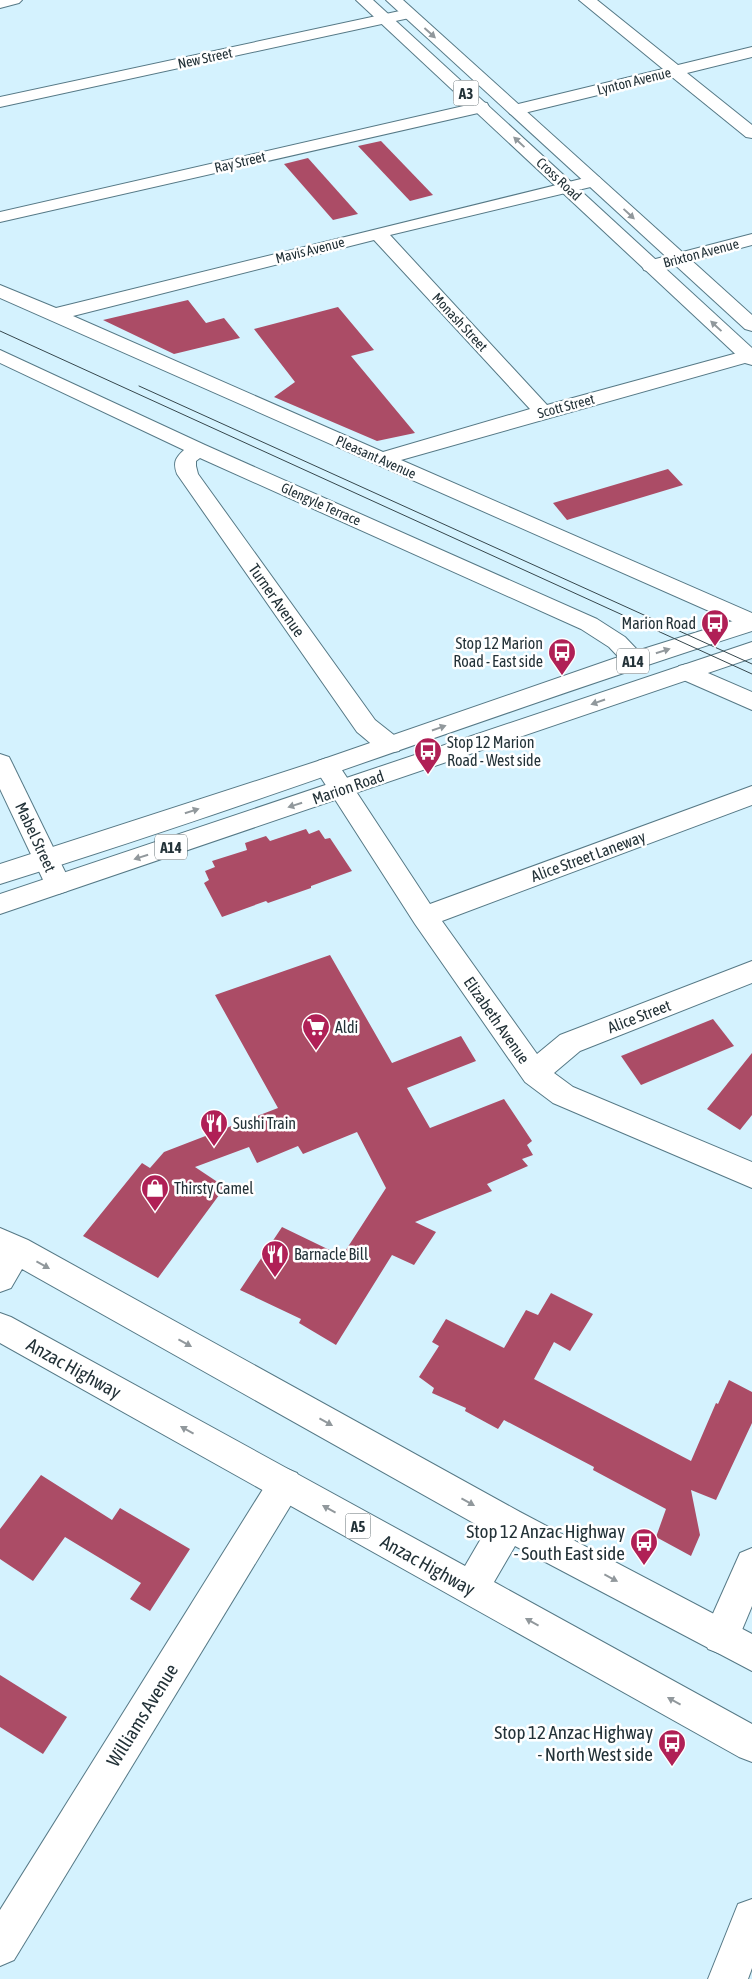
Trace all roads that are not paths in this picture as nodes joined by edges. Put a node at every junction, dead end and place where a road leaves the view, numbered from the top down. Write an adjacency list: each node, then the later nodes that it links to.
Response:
1 (14, 0): 5 (main road)
2 (364, 0): 7 (main road, Cross Road / A3)
3 (394, 0): 6 (main road, Cross Road / A3)
4 (587, 0): 9 (main road)
5 (0, 3)
6 (410, 14): 7 (main road, New Street); 12 (main road, Cross Road / A3, one-way to 12)
7 (385, 19): 10 (main road, New Street); 11 (main road, Cross Road / A3)
8 (752, 52): 9 (main road, Lynton Avenue)
9 (674, 71): 12 (main road, Lynton Avenue); 13 (main road)
10 (0, 102)
11 (481, 106): 15 (main road, Cross Road / A3, one-way to 11); 16 (main road, Ray Street)
12 (516, 110): 14 (main road, Cross Road / A3)
13 (752, 133)
14 (594, 181): 15 (main road, Mavis Avenue); 19 (main road, Cross Road / A3, one-way to 19)
15 (568, 187): 17 (main road, Mavis Avenue); 20 (main road, Cross Road / A3)
16 (0, 217)
17 (378, 233): 22 (main road, Mavis Avenue); 26 (main road, Monash Street)
18 (752, 239): 19 (main road, Brixton Avenue)
19 (678, 259): 20 (main road, Brixton Avenue); 23 (main road, Cross Road / A3)
20 (651, 266): 25 (main road, Cross Road / A3, one-way to 20)
21 (0, 291): 22 (main road, Pleasant Avenue)
22 (53, 315): 28 (main road, Pleasant Avenue)
23 (752, 325)
24 (0, 356): 27 (main road, Glengyle Terrace)
25 (751, 357): 26 (main road, Scott Street)
26 (543, 412): 28 (main road, Scott Street)
27 (198, 449): 31 (main road, Glengyle Terrace); 34 (main road, Turner Avenue)
28 (381, 460): 29 (main road, Pleasant Avenue)
29 (752, 622): 31 (main road, Marion Road / A14, one-way to 29)
30 (752, 650): 32 (main road, Marion Road / A14)
31 (636, 660): 34 (main road, Marion Road / A14, one-way to 31)
32 (687, 672): 33 (main road); 37 (main road, Marion Road / A14, one-way to 37)
33 (752, 702)
34 (390, 745): 36 (main road, Marion Road / A14)
35 (0, 763): 39 (main road, Mabel Street)
36 (327, 767): 37 (main road, Elizabeth Avenue); 39 (main road, Marion Road / A14, one-way to 36)
37 (341, 790): 41 (main road, Marion Road / A14, one-way to 41); 43 (main road, Elizabeth Avenue)
38 (752, 795): 43 (main road, Alice Street Laneway)
39 (46, 859): 40 (main road, Marion Road / A14); 41 (main road, Mabel Street)
40 (0, 874)
41 (58, 884): 42 (main road, Marion Road / A14)
42 (0, 904)
43 (424, 917): 45 (main road, Elizabeth Avenue)
44 (752, 972): 45 (main road, Alice Street)
45 (535, 1074): 46 (main road, Elizabeth Avenue)
46 (752, 1175)
47 (5, 1256): 50 (main road, one-way to 50)
48 (0, 1327): 49 (main road, Anzac Highway / A5, one-way to 48)
49 (285, 1484): 52 (main road, Anzac Highway / A5, one-way to 49); 57 (main road, Williams Avenue)
50 (508, 1524): 52 (main road); 53 (main road, one-way to 53)
51 (752, 1565): 53 (main road)
52 (471, 1589): 55 (main road, Anzac Highway / A5, one-way to 52)
53 (721, 1636): 54 (main road)
54 (752, 1653)
55 (752, 1744)
56 (752, 1918): 58 (main road)
57 (0, 1946)
58 (728, 1979)

